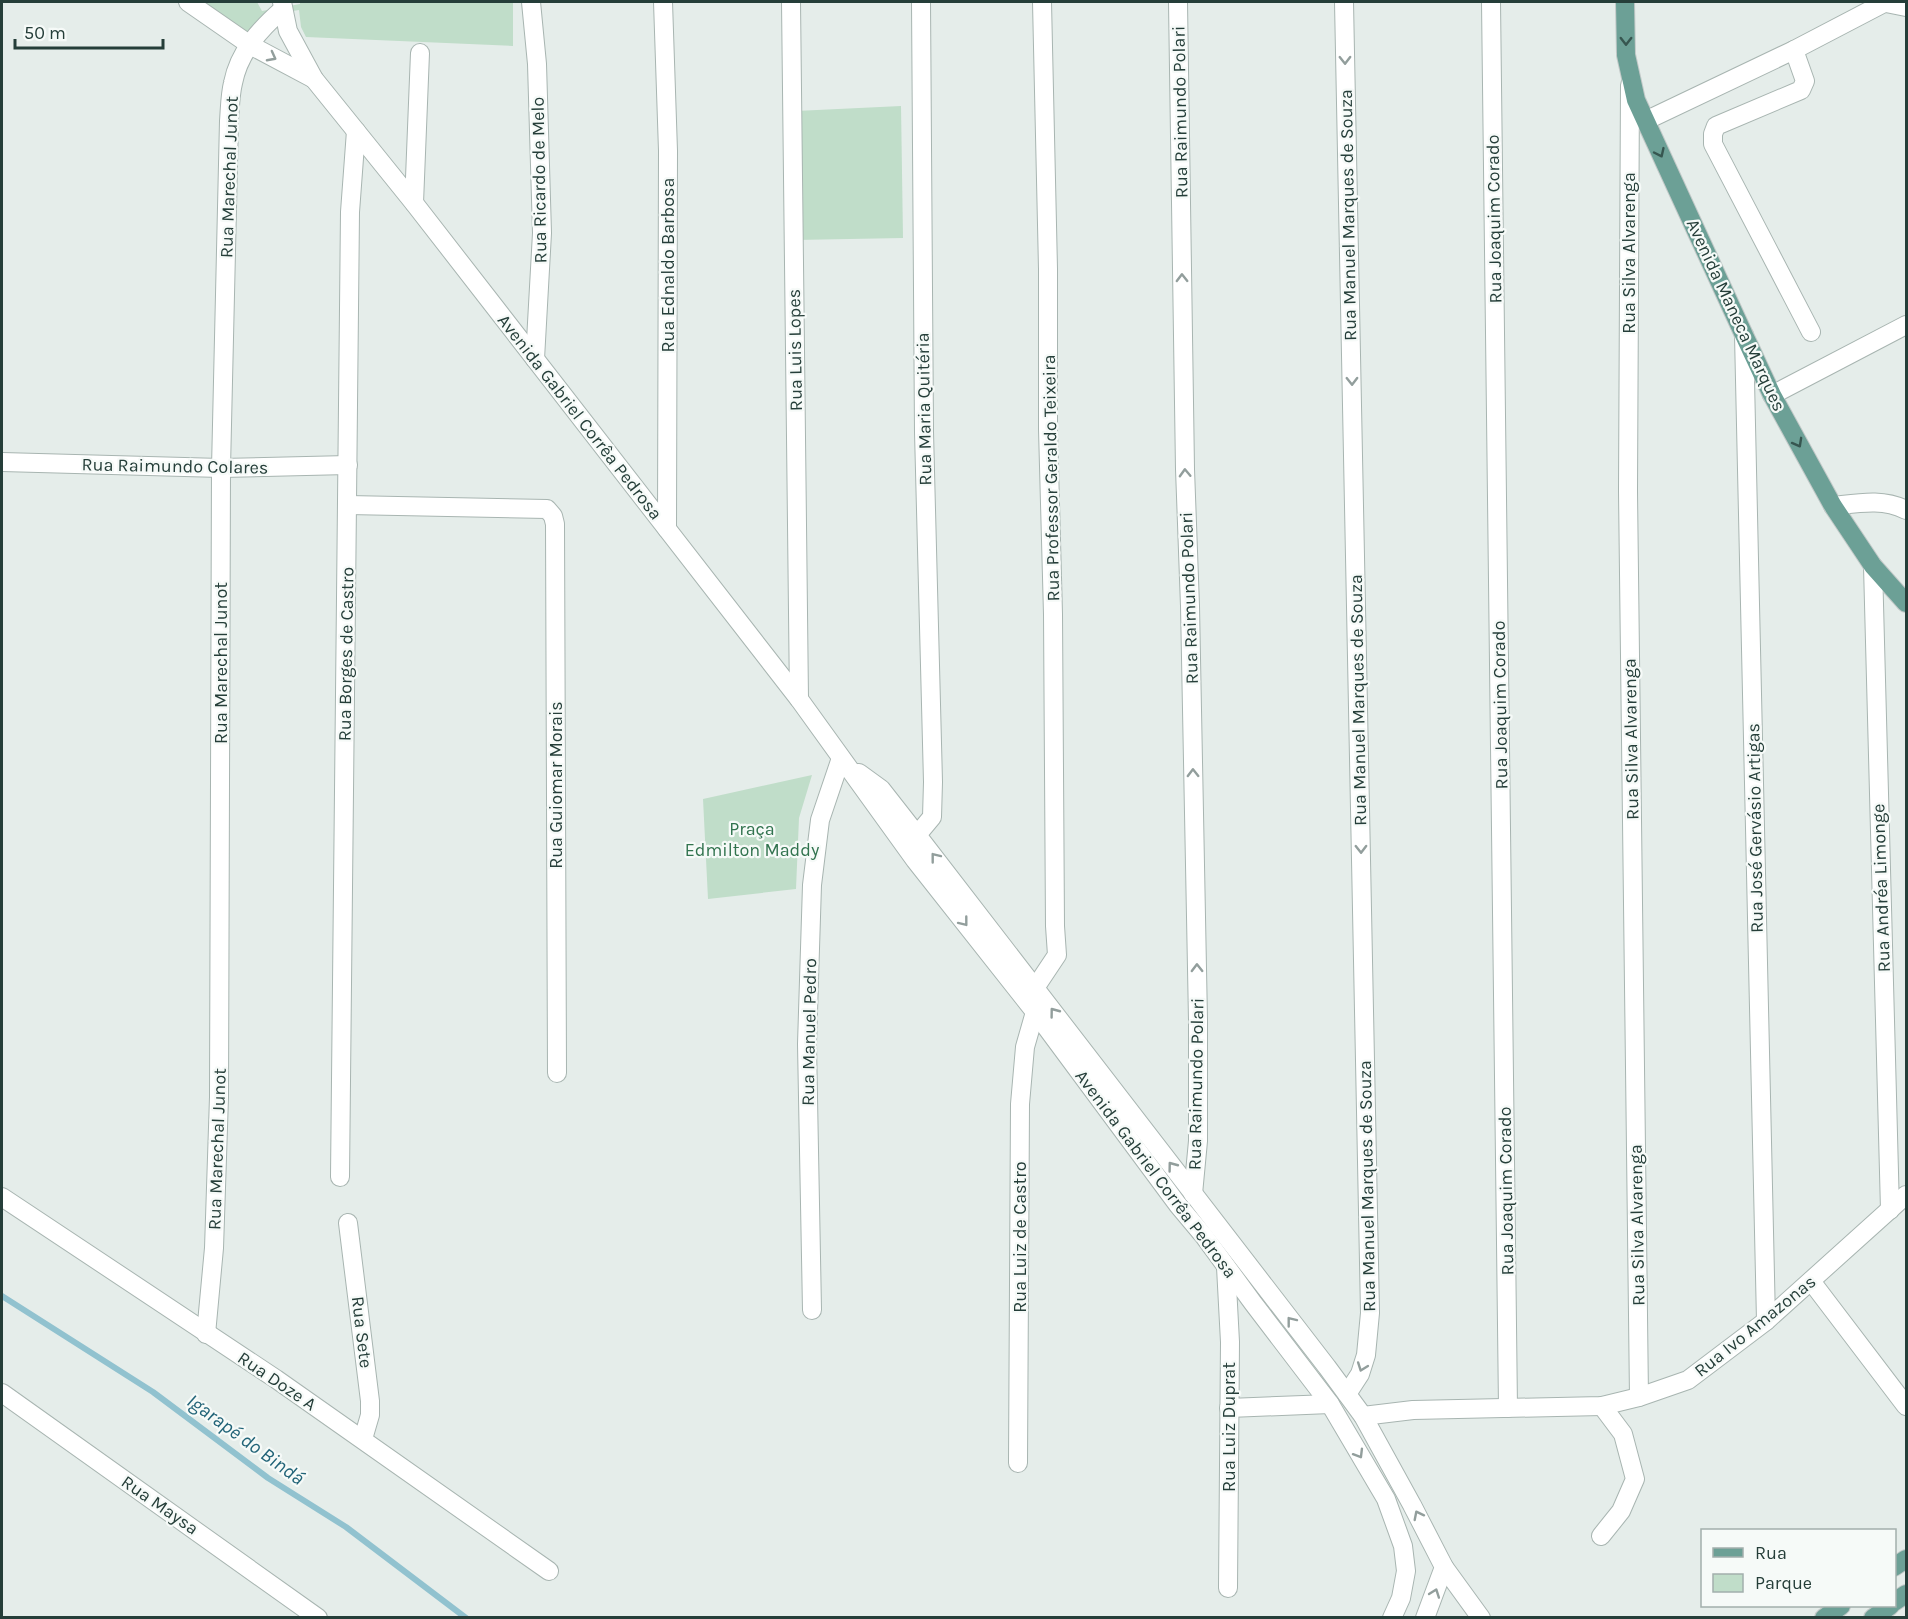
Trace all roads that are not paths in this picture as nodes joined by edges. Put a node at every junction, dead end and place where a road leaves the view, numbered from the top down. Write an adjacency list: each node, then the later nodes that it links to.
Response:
1 (188, 2): 14 (street, Avenida Gabriel Corrêa Pedrosa)
2 (531, 2): 25 (street, Rua Ricardo de Melo)
3 (663, 2): 33 (street, Rua Ednaldo Barbosa)
4 (791, 2): 36 (street, Rua Luis Lopes)
5 (921, 2): 38 (street, Rua Maria Quitéria)
6 (1042, 2): 39 (street, Rua Professor Geraldo Teixeira)
7 (1178, 2): 43 (street, Rua Raimundo Polari, one-way to 7)
8 (1344, 2): 54 (street, Rua Manuel Marques de Souza, one-way to 54)
9 (1491, 2): 60 (street, Rua Joaquim Corado)
10 (1625, 2): 18 (main road, Avenida Maneca Marques, one-way to 18)
11 (1886, 2): 13 (street); 15 (street)
12 (282, 5): 14 (street, Rua Marechal Junot); 17 (street, Avenida Gabriel Corrêa Pedrosa)
13 (1906, 7)
14 (250, 45): 17 (street, Avenida Gabriel Corrêa Pedrosa, one-way to 17); 29 (street, Rua Marechal Junot)
15 (1794, 50): 19 (street); 23 (street)
16 (420, 53): 21 (street)
17 (314, 79): 20 (street, Avenida Gabriel Corrêa Pedrosa)
18 (1630, 80): 19 (main road, Avenida Maneca Marques); 55 (street, Rua Silva Alvarenga)
19 (1645, 121): 24 (main road, Avenida Maneca Marques, one-way to 24)
20 (356, 131): 21 (street, Avenida Gabriel Corrêa Pedrosa); 28 (street, Rua Borges de Castro)
21 (414, 203): 25 (street, Avenida Gabriel Corrêa Pedrosa)
22 (1906, 325): 26 (street)
23 (1811, 332)
24 (1744, 335): 26 (main road, Avenida Maneca Marques); 51 (street, Rua José Gervásio Artigas)
25 (535, 358): 33 (street, Avenida Gabriel Corrêa Pedrosa)
26 (1772, 395): 31 (main road, Avenida Maneca Marques, one-way to 31)
27 (2, 462): 29 (street, Rua Raimundo Colares)
28 (348, 465): 29 (street, Rua Raimundo Colares); 30 (street, Rua Borges de Castro)
29 (221, 468): 52 (street, Rua Marechal Junot)
30 (348, 505): 41 (street, Rua Guiomar Morais); 42 (street, Rua Borges de Castro)
31 (1833, 506): 32 (street); 34 (main road, Avenida Maneca Marques)
32 (1906, 510)
33 (667, 529): 36 (street, Avenida Gabriel Corrêa Pedrosa)
34 (1873, 566): 35 (main road, Avenida Maneca Marques); 46 (street, Rua Andréa Limonge)
35 (1906, 603)
36 (799, 699): 37 (street, Avenida Gabriel Corrêa Pedrosa)
37 (841, 758): 38 (street, Avenida Gabriel Corrêa Pedrosa); 40 (street, Avenida Gabriel Corrêa Pedrosa, one-way to 40); 50 (street, Rua Manuel Pedro)
38 (917, 834): 39 (street, Avenida Gabriel Corrêa Pedrosa, one-way to 38)
39 (1035, 988): 43 (street, Avenida Gabriel Corrêa Pedrosa, one-way to 39)
40 (1035, 1012): 48 (street, Avenida Gabriel Corrêa Pedrosa); 63 (street, Rua Luiz de Castro)
41 (557, 1073)
42 (340, 1177)
43 (1193, 1194): 54 (street, Avenida Gabriel Corrêa Pedrosa, one-way to 43)
44 (1906, 1195): 46 (street, Rua Ivo Amazonas)
45 (2, 1197): 52 (street, Rua Doze A)
46 (1890, 1210): 49 (street, Rua Ivo Amazonas)
47 (348, 1223): 62 (street, Rua Sete)
48 (1226, 1267): 56 (street, Avenida Gabriel Corrêa Pedrosa); 59 (street, Rua Luiz Duprat)
49 (1811, 1281): 51 (street, Rua Ivo Amazonas); 58 (street)
50 (812, 1310)
51 (1766, 1321): 55 (street, Rua Ivo Amazonas)
52 (206, 1334): 62 (street, Rua Doze A)
53 (2, 1393): 70 (street, Rua Maysa)
54 (1347, 1394): 61 (street, Avenida Gabriel Corrêa Pedrosa)
55 (1639, 1397): 57 (street, Rua Ivo Amazonas)
56 (1329, 1404): 59 (street); 71 (street, Avenida Gabriel Corrêa Pedrosa, one-way to 71)
57 (1602, 1406): 60 (street, Rua Ivo Amazonas); 64 (street)
58 (1906, 1406)
59 (1229, 1408): 67 (street, Rua Luiz Duprat)
60 (1508, 1408): 61 (street, Rua Ivo Amazonas)
61 (1363, 1416): 65 (street, Avenida Gabriel Corrêa Pedrosa, one-way to 61)
62 (363, 1439): 66 (street, Rua Doze A)
63 (1018, 1463)
64 (1601, 1536)
65 (1444, 1567): 72 (street, one-way to 65); 73 (street, Avenida Gabriel Corrêa Pedrosa)
66 (549, 1571)
67 (1228, 1588)
68 (1838, 1607): 74 (main road)
69 (1887, 1607): 75 (main road)
70 (318, 1617)
71 (1392, 1617)
72 (1425, 1617)
73 (1481, 1617)
74 (1824, 1617)
75 (1873, 1617)

